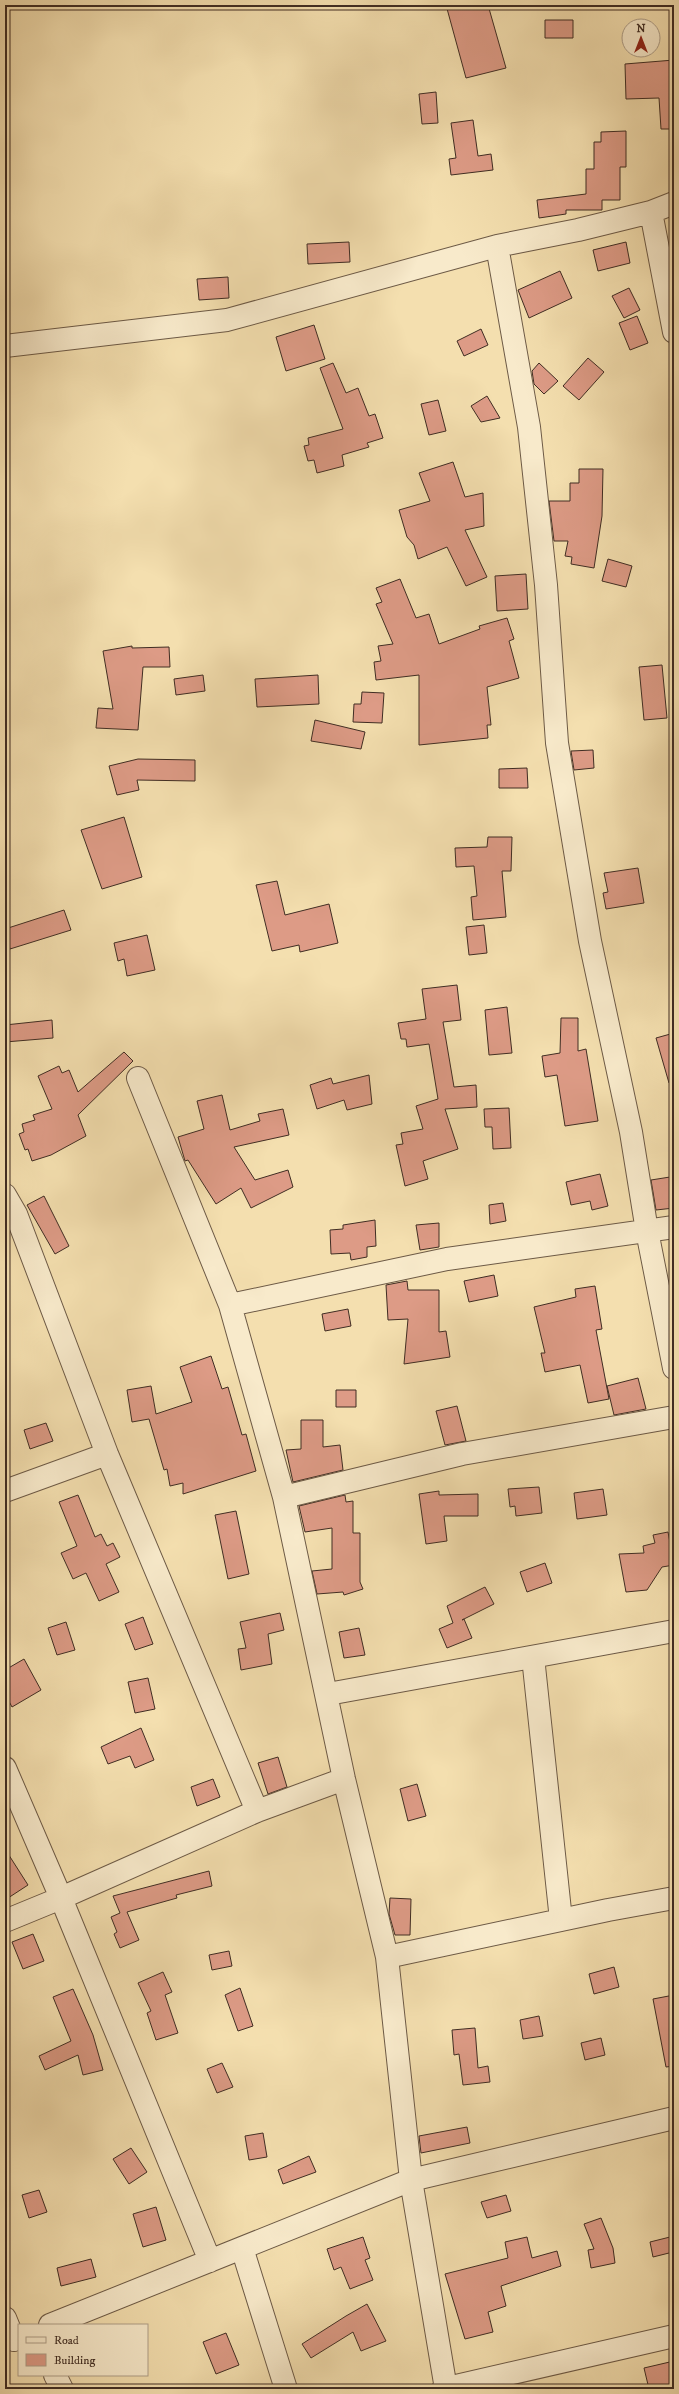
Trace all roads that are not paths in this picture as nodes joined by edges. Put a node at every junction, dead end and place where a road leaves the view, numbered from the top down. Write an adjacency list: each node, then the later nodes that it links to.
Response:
1 (674, 203): 2 (street)
2 (651, 212): 3 (street); 4 (street)
3 (497, 246): 5 (street); 9 (street)
4 (674, 332)
5 (5, 346)
6 (138, 1078): 10 (street)
7 (5, 1195): 13 (street)
8 (674, 1227): 9 (street)
9 (647, 1231): 10 (street); 11 (street)
10 (230, 1306): 15 (street)
11 (674, 1368)
12 (674, 1417): 15 (street)
13 (107, 1454): 14 (street); 21 (street)
14 (5, 1491)
15 (284, 1497): 18 (street)
16 (674, 1631): 17 (street)
17 (533, 1657): 18 (street); 25 (street)
18 (328, 1694): 20 (street)
19 (5, 1768): 22 (street)
20 (344, 1779): 21 (street); 26 (street)
21 (257, 1811): 22 (street)
22 (61, 1898): 24 (street); 30 (street)
23 (674, 1898): 25 (street)
24 (5, 1920)
25 (561, 1920): 26 (street)
26 (387, 1957): 28 (street)
27 (674, 2118): 28 (street)
28 (412, 2180): 29 (street); 38 (street)
29 (242, 2248): 30 (street); 37 (street)
30 (210, 2261): 32 (street)
31 (5, 2318): 34 (street)
32 (52, 2324)
33 (674, 2336): 38 (street)
34 (13, 2341)
35 (56, 2376): 36 (street)
36 (62, 2389)
37 (286, 2389)
38 (445, 2389)

